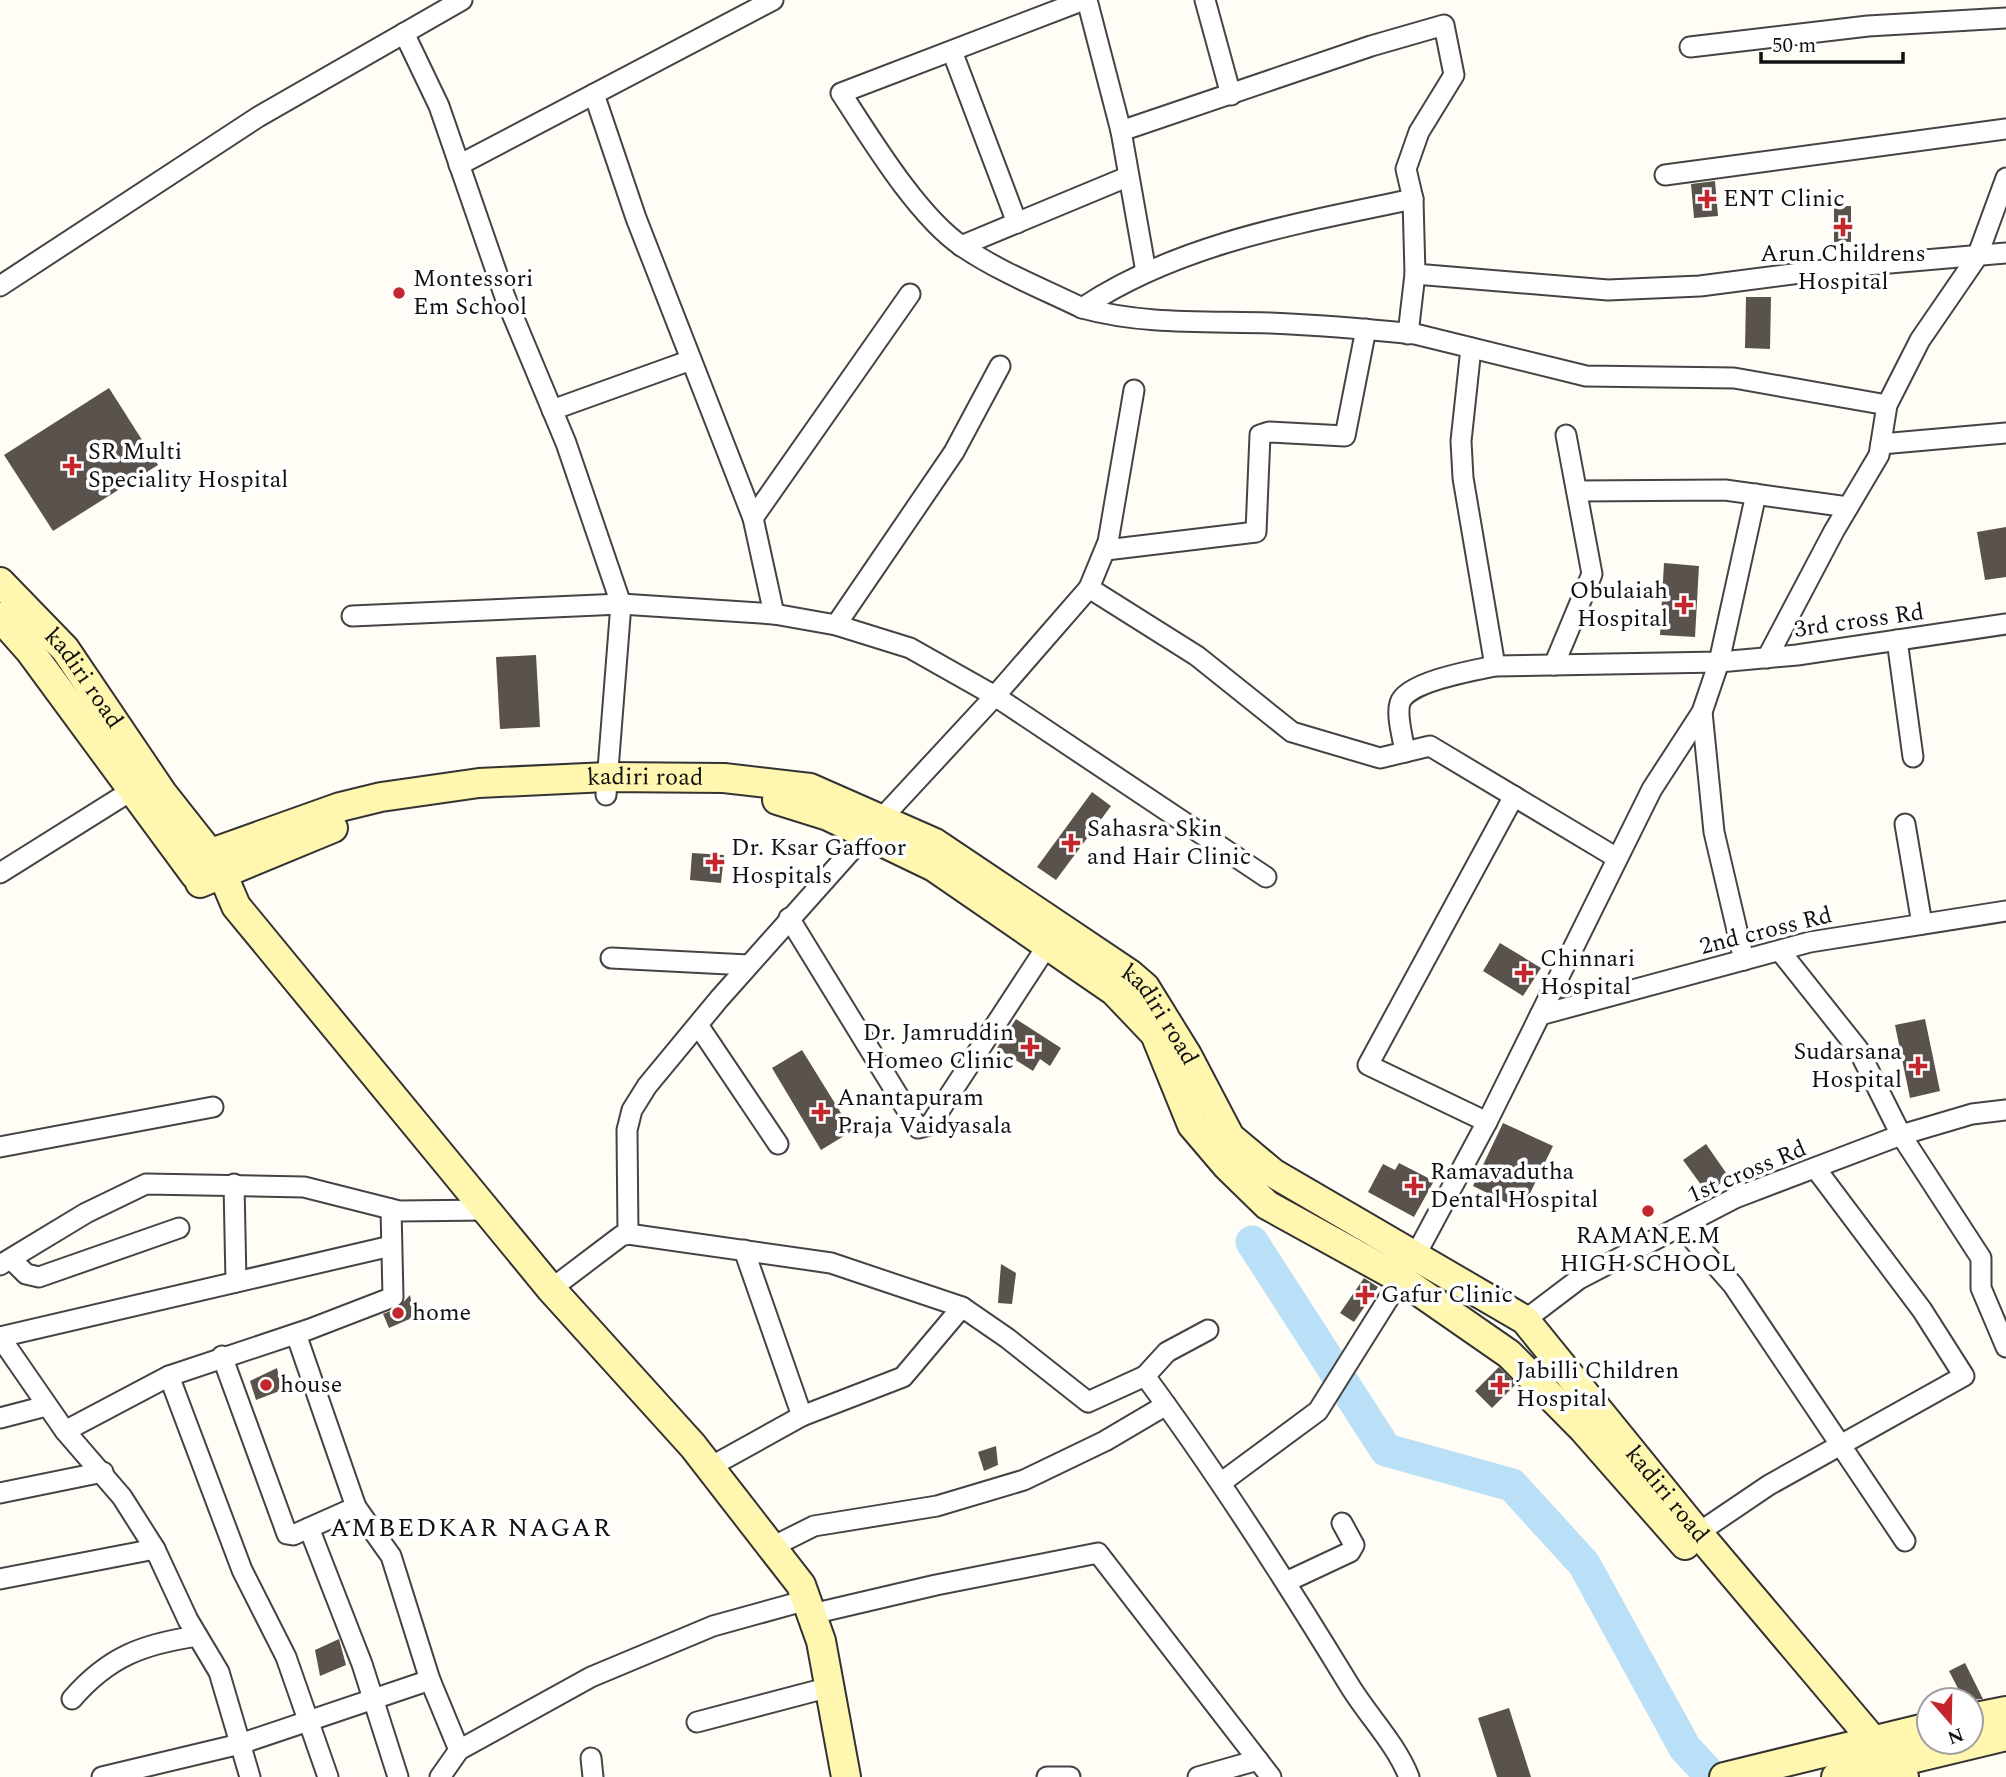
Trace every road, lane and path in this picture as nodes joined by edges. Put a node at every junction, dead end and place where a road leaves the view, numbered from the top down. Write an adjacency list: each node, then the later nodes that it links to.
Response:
1 (462, 0): 6 (street)
2 (773, 0): 9 (street)
3 (1086, 0): 8 (street); 12 (street)
4 (1211, 1): 10 (street)
5 (2006, 18): 7 (street)
6 (404, 33): 13 (street); 24 (street)
7 (1690, 47)
8 (951, 51): 18 (street); 19 (street)
9 (594, 94): 13 (street); 30 (street)
10 (1231, 95): 12 (street); 17 (street)
11 (2006, 129): 14 (street)
12 (1121, 131): 15 (street)
13 (459, 165): 34 (street)
14 (1665, 175)
15 (1127, 177): 18 (street); 22 (street)
16 (2006, 178): 21 (street)
17 (1413, 199): 22 (street); 23 (street)
18 (1017, 223): 19 (street)
19 (961, 246): 26 (street)
20 (2006, 253): 21 (street)
21 (1977, 257): 23 (street); 33 (street)
22 (1146, 272): 26 (street)
23 (1415, 274): 28 (street)
24 (0, 286)
25 (909, 294): 41 (street)
26 (1082, 308): 27 (street)
27 (1366, 329): 28 (street); 42 (street)
28 (1411, 334): 29 (street)
29 (1471, 348): 33 (street); 54 (street)
30 (691, 360): 34 (street); 41 (street)
31 (1000, 366): 50 (street)
32 (1134, 390): 42 (street)
33 (1887, 405): 37 (street)
34 (552, 410): 45 (street)
35 (2006, 433): 37 (street)
36 (1566, 435): 38 (street)
37 (1881, 444): 40 (street)
38 (1577, 491): 39 (street); 55 (street)
39 (1756, 494): 40 (street); 53 (street)
40 (1848, 507): 52 (street)
41 (753, 518): 46 (street)
42 (1106, 550): 44 (street)
43 (0, 582): 48 (main road, kadiri road)
44 (1089, 588): 56 (street); 58 (street)
45 (621, 604): 46 (street); 47 (street); 60 (street)
46 (775, 614): 50 (street)
47 (352, 615)
48 (10, 621): 61 (main road, kadiri road); 66 (main road, kadiri road)
49 (2006, 624): 51 (street, 3rd cross Rd)
50 (836, 625): 56 (street)
51 (1897, 640): 52 (street, 3rd cross Rd); 59 (street)
52 (1768, 658): 53 (street, 3rd cross Rd)
53 (1719, 663): 55 (street, 3rd cross Rd); 57 (street)
54 (1495, 666): 55 (street, 3rd cross Rd); 58 (street, 3rd cross Rd)
55 (1554, 666)
56 (995, 696): 64 (street); 68 (street)
57 (1702, 712): 65 (street); 75 (street)
58 (1405, 752): 62 (street)
59 (1913, 757)
60 (607, 786): 64 (main road, kadiri road); 66 (main road, kadiri road)
61 (134, 789): 66 (main road, kadiri road); 67 (street)
62 (1514, 796): 65 (street); 81 (street)
63 (1905, 824): 71 (street)
64 (874, 826): 70 (street); 72 (main road, kadiri road); 95 (main road, kadiri road)
65 (1617, 858): 77 (street)
66 (204, 867): 88 (main road)
67 (0, 873)
68 (1266, 877)
69 (2006, 911): 71 (street, 2nd cross Rd)
70 (789, 918): 72 (street); 76 (street)
71 (1922, 924): 73 (street, 2nd cross Rd)
72 (1047, 946): 95 (main road, kadiri road)
73 (1780, 951): 75 (street, 2nd cross Rd); 82 (street)
74 (611, 958): 76 (street)
75 (1744, 960): 77 (street, 2nd cross Rd)
76 (748, 965): 78 (street)
77 (1540, 1015): 81 (street)
78 (698, 1025): 83 (street); 91 (street)
79 (212, 1107): 84 (street)
80 (2006, 1110): 82 (street, 1st cross Rd)
81 (1487, 1122): 95 (street)
82 (1901, 1135): 85 (street, 1st cross Rd); 103 (street)
83 (778, 1144)
84 (0, 1147)
85 (1816, 1170): 89 (street, 1st cross Rd); 112 (street)
86 (234, 1184): 87 (street); 94 (street); 96 (street)
87 (391, 1209): 88 (street); 92 (street)
88 (489, 1210): 97 (main road)
89 (1681, 1226): 99 (street, 1st cross Rd); 112 (street)
90 (179, 1228): 94 (street)
91 (628, 1234): 93 (street); 97 (street)
92 (391, 1246): 96 (street); 101 (street)
93 (744, 1250): 98 (street); 109 (street)
94 (5, 1262)
95 (1408, 1268): 99 (main road, kadiri road); 115 (street); 138 (main road, kadiri road)
96 (236, 1282): 102 (street)
97 (551, 1289): 113 (main road)
98 (962, 1307): 106 (street); 109 (street)
99 (1525, 1320): 120 (main road, kadiri road)
100 (1208, 1330): 106 (street)
101 (296, 1334): 104 (street); 117 (street)
102 (0, 1337): 108 (street)
103 (2006, 1344)
104 (222, 1356): 105 (street); 119 (street)
105 (169, 1376): 111 (street); 134 (street)
106 (1145, 1376): 107 (street)
107 (1166, 1405): 115 (street); 122 (street)
108 (46, 1406): 110 (street); 111 (street)
109 (802, 1416): 113 (street)
110 (0, 1418)
111 (65, 1431): 114 (street)
112 (1841, 1444): 120 (street); 121 (street)
113 (710, 1467): 122 (main road)
114 (103, 1472): 116 (street); 123 (street)
115 (1222, 1482): 125 (street)
116 (0, 1493)
117 (356, 1507): 119 (street); 128 (street)
118 (1342, 1523): 125 (street)
119 (309, 1528): 131 (street)
120 (1698, 1532): 138 (main road, kadiri road)
121 (1905, 1541)
122 (772, 1547): 126 (main road)
123 (155, 1549): 124 (street); 127 (street)
124 (0, 1578)
125 (1286, 1582): 153 (street)
126 (809, 1607): 129 (main road); 140 (street); 141 (street)
127 (197, 1636): 130 (street); 139 (street)
128 (430, 1680): 131 (street); 140 (street)
129 (830, 1687): 135 (street); 148 (main road)
130 (72, 1699)
131 (373, 1700): 134 (street); 146 (street)
132 (2006, 1711): 133 (main road)
133 (1985, 1715)
134 (307, 1722): 139 (street); 145 (street)
135 (697, 1722)
136 (1915, 1730): 138 (main road)
137 (2006, 1736): 142 (main road)
138 (1863, 1743): 142 (main road, kadiri road); 154 (main road)
139 (240, 1744): 143 (street); 144 (street)
140 (458, 1750): 147 (street)
141 (1258, 1760): 151 (street); 152 (street)
142 (1887, 1771): 155 (main road)
143 (102, 1777)
144 (250, 1777)
145 (328, 1777)
146 (398, 1777)
147 (440, 1777)
148 (846, 1777)
149 (1047, 1777): 150 (street)
150 (1070, 1777)
151 (1198, 1777)
152 (1270, 1777)
153 (1409, 1777)
154 (1724, 1777)
155 (1836, 1777)

